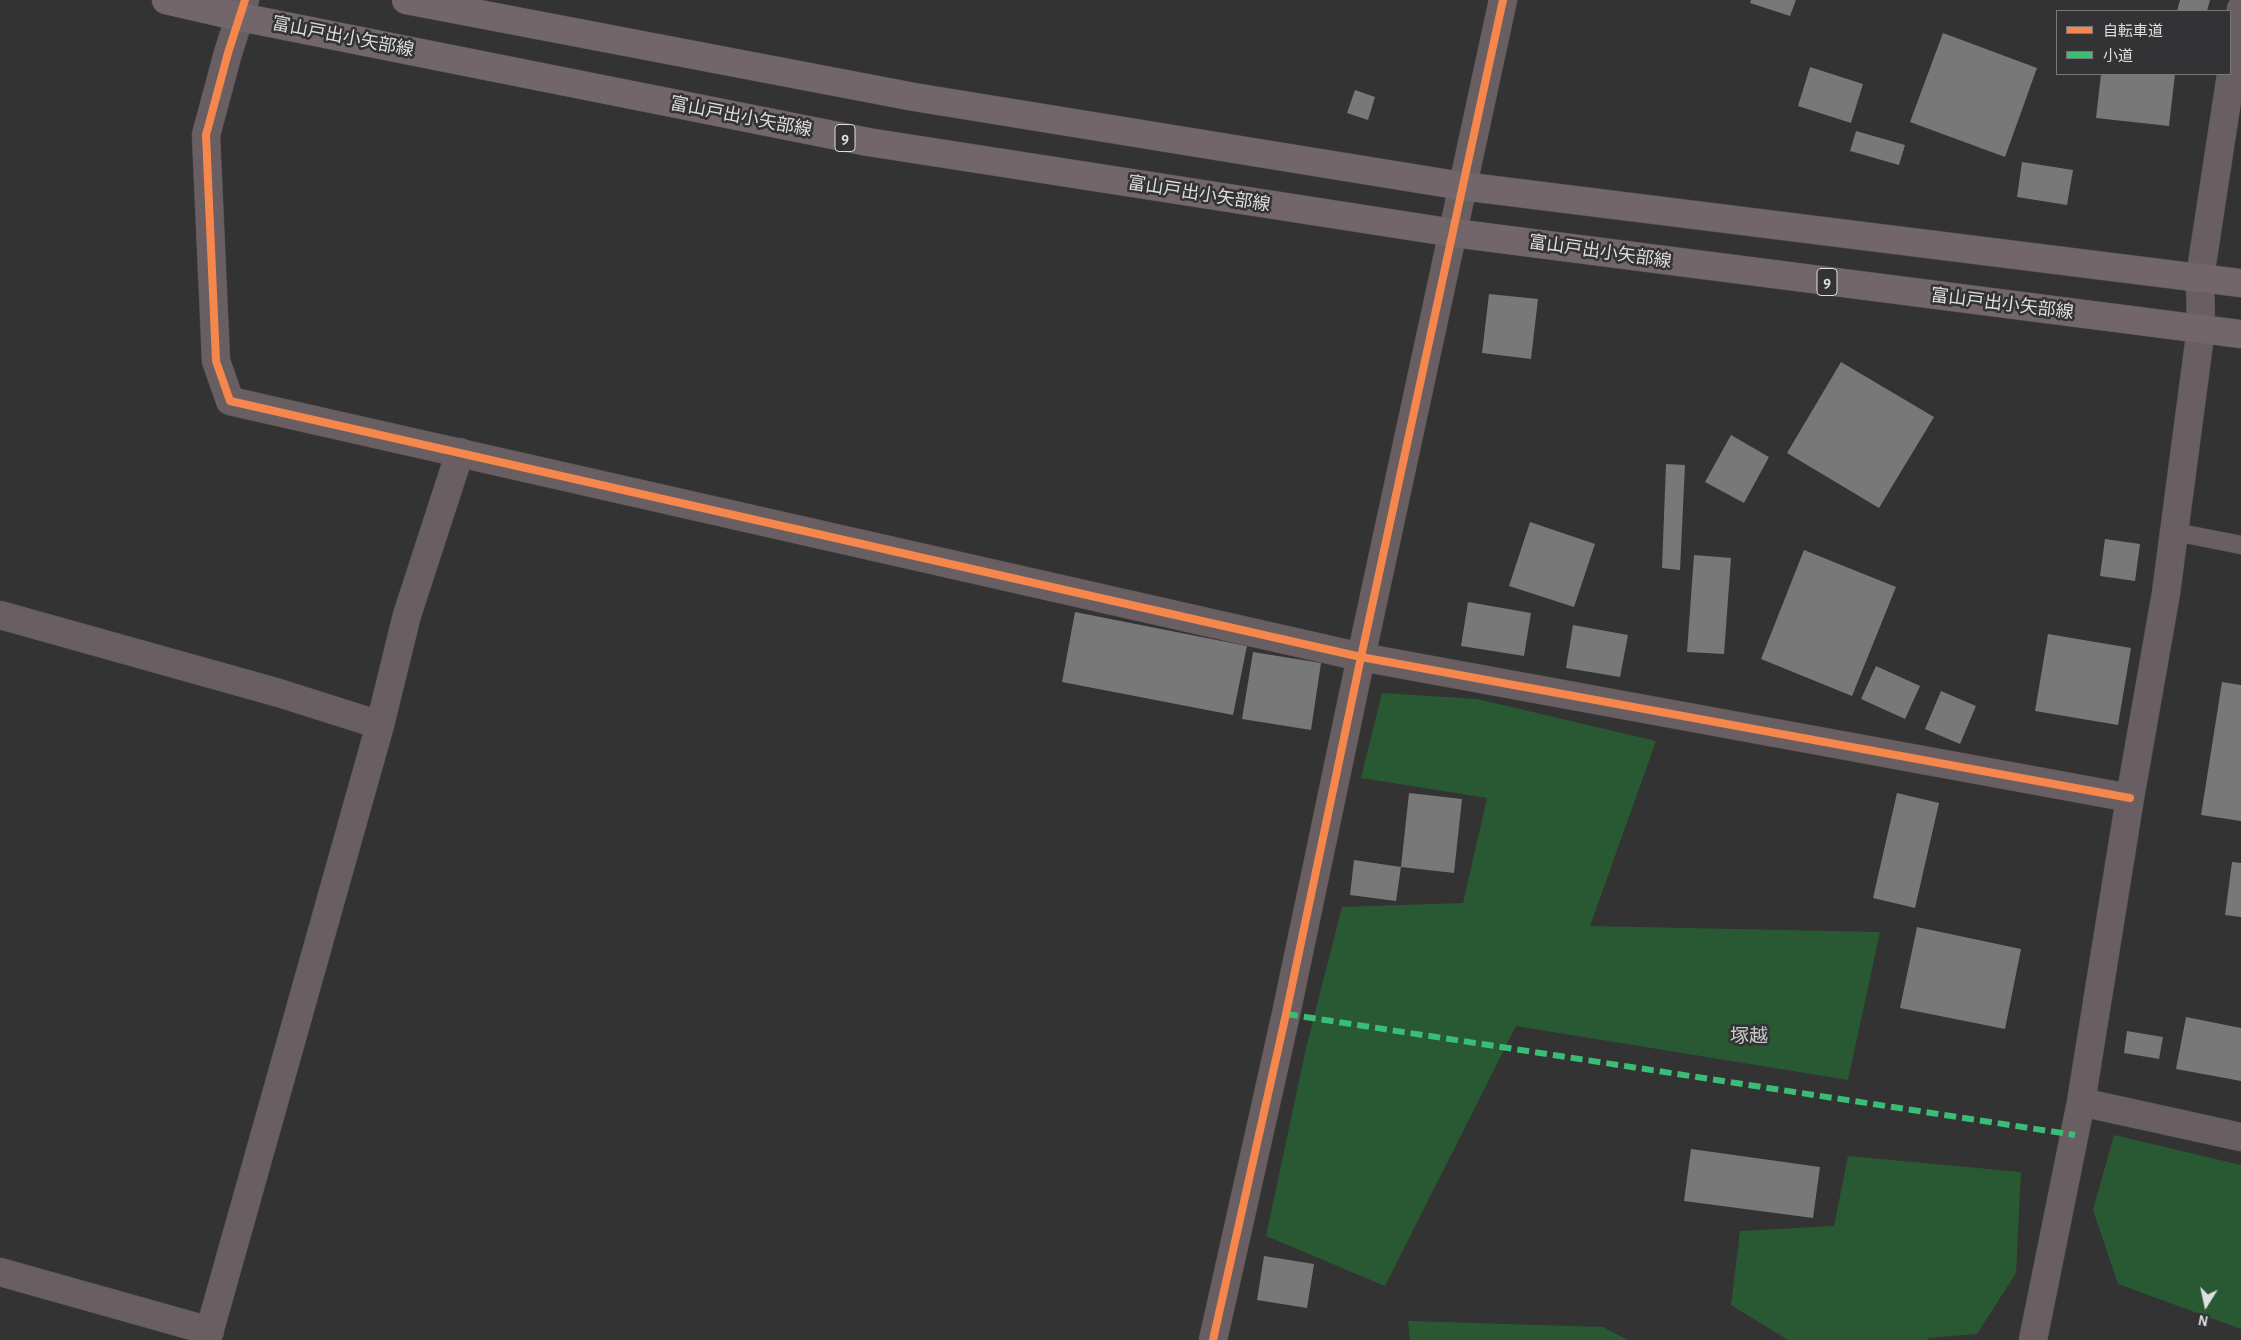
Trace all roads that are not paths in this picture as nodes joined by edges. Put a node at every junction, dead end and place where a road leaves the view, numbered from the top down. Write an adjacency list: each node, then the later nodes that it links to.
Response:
1 (166, 0): 4 (main road, 富山戸出小矢部線 / 9)
2 (406, 0): 8 (main road)
3 (1503, 0): 8 (street)
4 (242, 8): 9 (main road, 富山戸出小矢部線 / 9); 14 (street)
5 (2241, 9): 6 (street)
6 (2231, 74)
7 (2231, 75): 10 (street)
8 (1462, 186): 9 (street); 10 (main road)
9 (1454, 233): 12 (main road, 富山戸出小矢部線 / 9); 18 (street)
10 (2200, 277): 11 (main road); 12 (street)
11 (2241, 283)
12 (2201, 328): 13 (main road, 富山戸出小矢部線 / 9); 15 (street)
13 (2241, 334)
14 (460, 452): 18 (street); 19 (street)
15 (2174, 532): 16 (lane); 20 (street)
16 (2241, 545)
17 (0, 615): 19 (street)
18 (1361, 658): 20 (street); 25 (street)
19 (380, 725): 24 (street)
20 (2130, 798): 21 (street)
21 (2081, 1102): 22 (street); 26 (street)
22 (2241, 1137)
23 (0, 1272): 24 (street)
24 (209, 1336)
25 (1213, 1340)
26 (2033, 1340)

